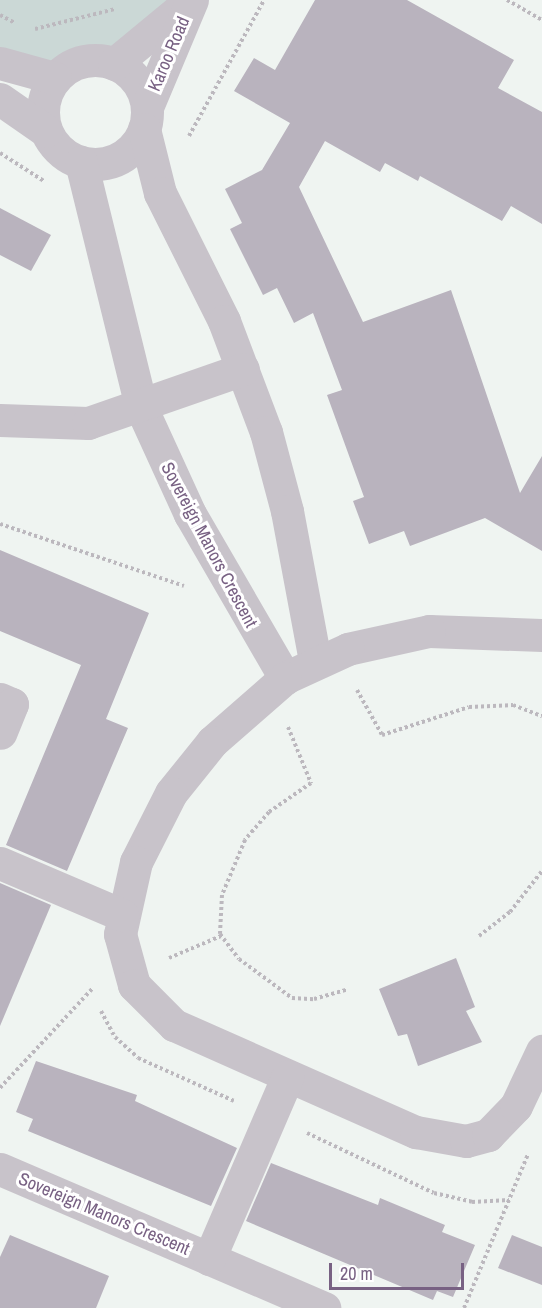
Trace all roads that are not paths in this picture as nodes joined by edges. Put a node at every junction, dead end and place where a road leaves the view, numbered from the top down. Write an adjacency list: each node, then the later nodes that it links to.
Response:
1 (192, 0): 3 (street, Karoo Road); 6 (street, Karoo Road)
2 (0, 63): 4 (street)
3 (114, 64): 4 (street); 6 (street)
4 (55, 78): 7 (street)
5 (0, 99): 7 (street)
6 (145, 118): 8 (street); 9 (street)
7 (46, 131): 8 (street)
8 (81, 162): 10 (street, Sovereign Manors Crescent)
9 (243, 369): 10 (street); 13 (street)
10 (141, 407): 11 (street); 14 (street, Sovereign Manors Crescent)
11 (0, 420)
12 (542, 635): 13 (street)
13 (315, 661): 14 (street)
14 (285, 678): 18 (street)
15 (0, 699): 16 (street)
16 (0, 733)
17 (0, 863): 18 (street)
18 (122, 915): 20 (street)
19 (542, 1051): 21 (street)
20 (288, 1076): 21 (street); 23 (street, Sovereign Manors Crescent)
21 (535, 1090)
22 (0, 1169): 23 (street, Sovereign Manors Crescent)
23 (209, 1259): 24 (street, Sovereign Manors Crescent)
24 (325, 1308)

